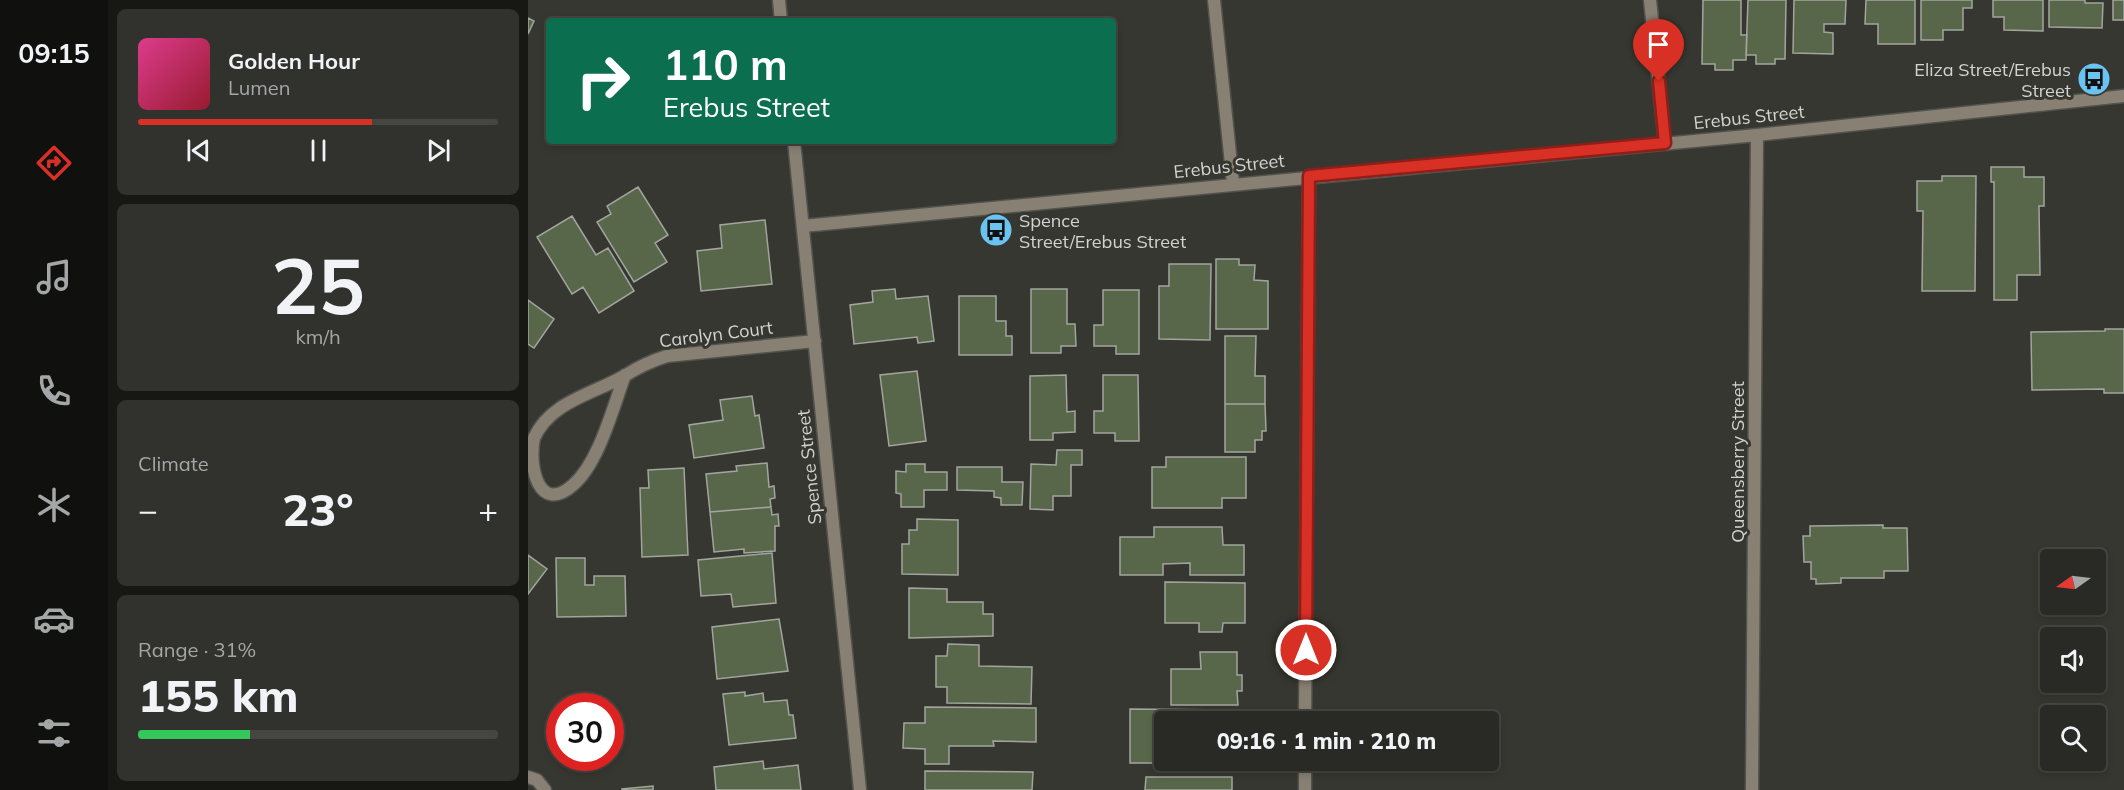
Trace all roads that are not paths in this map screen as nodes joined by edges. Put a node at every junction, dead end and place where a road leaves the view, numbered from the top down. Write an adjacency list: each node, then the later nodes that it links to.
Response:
1 (778, 0): 4 (street)
2 (1214, 0): 10 (street)
3 (1650, 0): 7 (street)
4 (781, 18)
5 (2124, 96): 6 (street, Erebus Street)
6 (1757, 135): 7 (street, Erebus Street); 20 (street, Queensberry Street)
7 (1665, 143): 9 (street, Erebus Street)
8 (794, 144): 11 (street, Spence Street)
9 (1309, 176): 10 (street, Erebus Street); 14 (street)
10 (1233, 183): 11 (street, Erebus Street)
11 (803, 226): 12 (street, Spence Street)
12 (815, 341): 13 (street, Carolyn Court); 18 (street, Spence Street)
13 (626, 375): 13 (street, Carolyn Court)
14 (1305, 711)
15 (1305, 771): 19 (street)
16 (528, 777): 17 (street)
17 (545, 790)
18 (860, 790)
19 (1305, 790)
20 (1752, 790)

